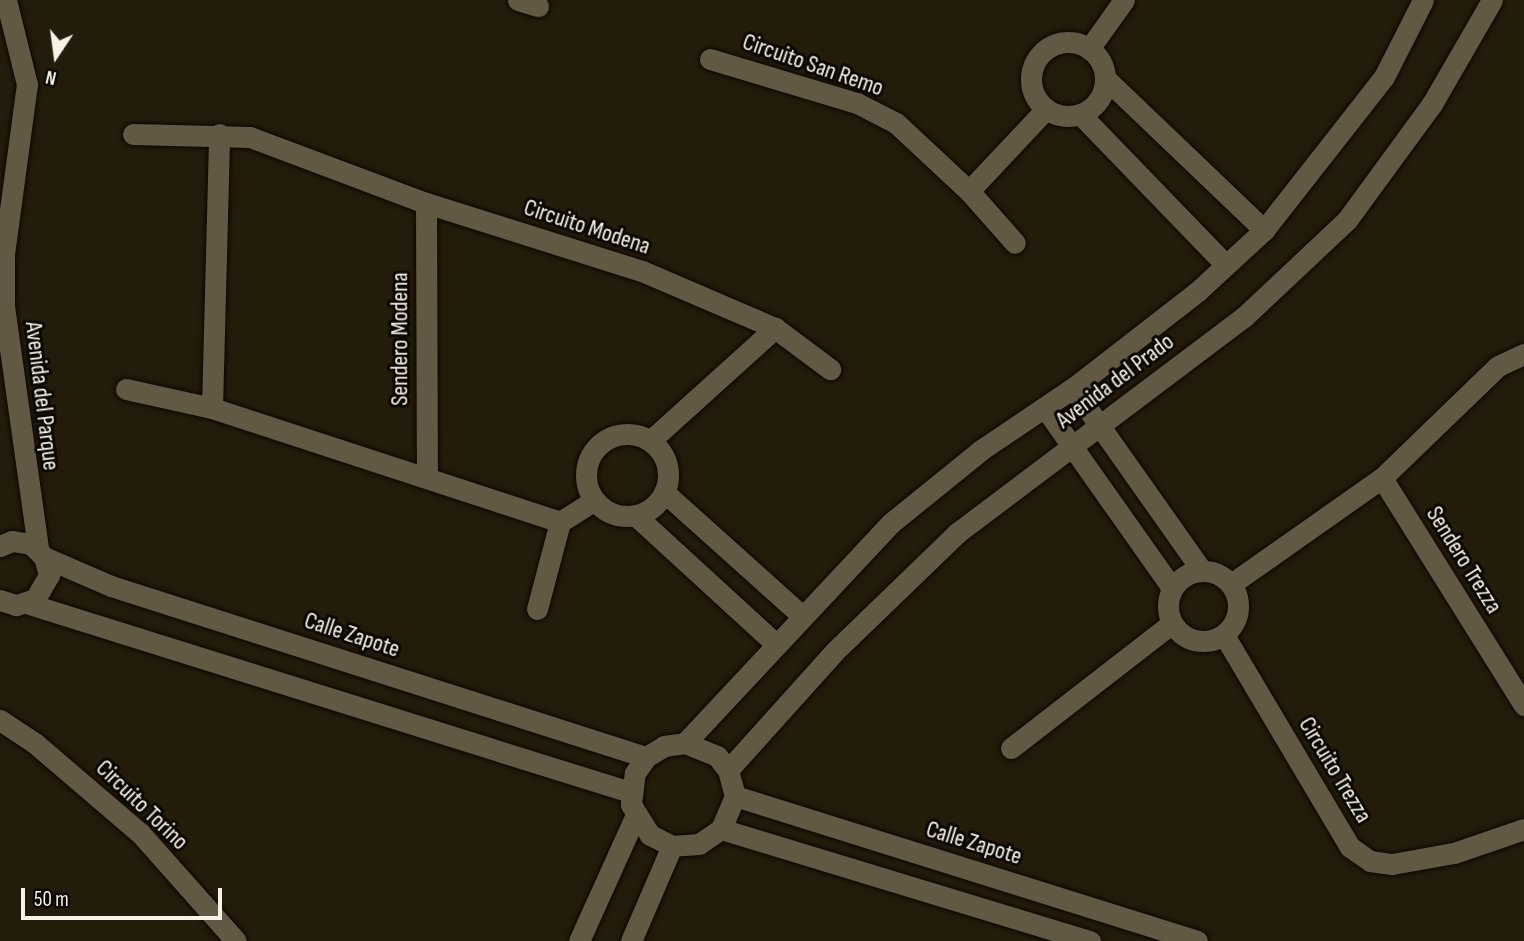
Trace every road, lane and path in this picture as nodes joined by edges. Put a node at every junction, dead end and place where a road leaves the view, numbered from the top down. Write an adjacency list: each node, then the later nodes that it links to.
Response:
1 (6, 0): 34 (street, Avenida del Parque)
2 (1124, 0): 5 (street)
3 (1423, 0): 14 (street, Avenida del Prado)
4 (1492, 0): 24 (street, Avenida del Prado)
5 (1089, 48): 7 (street); 8 (street)
6 (710, 58): 12 (street, Circuito San Remo)
7 (1105, 78): 9 (street); 14 (street)
8 (1046, 109): 9 (street); 12 (street)
9 (1080, 114): 16 (street)
10 (133, 134): 11 (street, Circuito Modena)
11 (219, 134): 13 (street, Circuito Modena); 22 (street)
12 (969, 191): 15 (street, Circuito San Remo)
13 (426, 203): 17 (street, Circuito Modena); 27 (street, Sendero Modena)
14 (1264, 230): 16 (street, Avenida del Prado)
15 (1015, 243)
16 (1226, 265): 20 (street, Avenida del Prado)
17 (775, 328): 19 (street, Circuito Modena); 25 (street)
18 (1524, 354): 28 (street)
19 (830, 369)
20 (1073, 388): 23 (street, Avenida del Prado); 24 (street)
21 (126, 389): 22 (street)
22 (212, 408): 27 (street)
23 (1045, 408): 26 (street); 41 (street, Avenida del Prado)
24 (1098, 427): 26 (street, Avenida del Prado); 35 (street)
25 (650, 442): 29 (street); 30 (street)
26 (1071, 447): 37 (street); 50 (street, Avenida del Prado)
27 (427, 476): 32 (street)
28 (1382, 478): 36 (street); 45 (street, Sendero Trezza)
29 (664, 492): 31 (street); 41 (street)
30 (595, 500): 31 (street); 32 (street)
31 (635, 515): 44 (street)
32 (561, 522): 40 (street)
33 (0, 546): 34 (street, Calle Zapote)
34 (41, 553): 39 (street); 49 (street, Calle Zapote)
35 (1202, 570): 36 (street); 37 (street)
36 (1231, 584): 43 (street)
37 (1172, 588): 42 (street)
38 (0, 600): 39 (street)
39 (26, 603): 51 (street)
40 (537, 609)
41 (802, 616): 44 (street, Avenida del Prado)
42 (1171, 624): 43 (street); 48 (street)
43 (1224, 635): 55 (street, Circuito Trezza)
44 (776, 644): 47 (street, Avenida del Prado)
45 (1524, 705)
46 (0, 720): 57 (street, Circuito Torino)
47 (685, 743): 49 (street); 50 (street)
48 (1011, 748)
49 (646, 757): 51 (street)
50 (728, 770): 52 (street)
51 (630, 792): 53 (street)
52 (735, 796): 54 (street); 61 (street, Calle Zapote)
53 (635, 817): 56 (street); 58 (street)
54 (721, 829): 56 (street); 60 (street)
55 (1524, 829)
56 (672, 846): 59 (street)
57 (236, 941)
58 (579, 941)
59 (631, 941)
60 (1090, 941)
61 (1198, 941)

